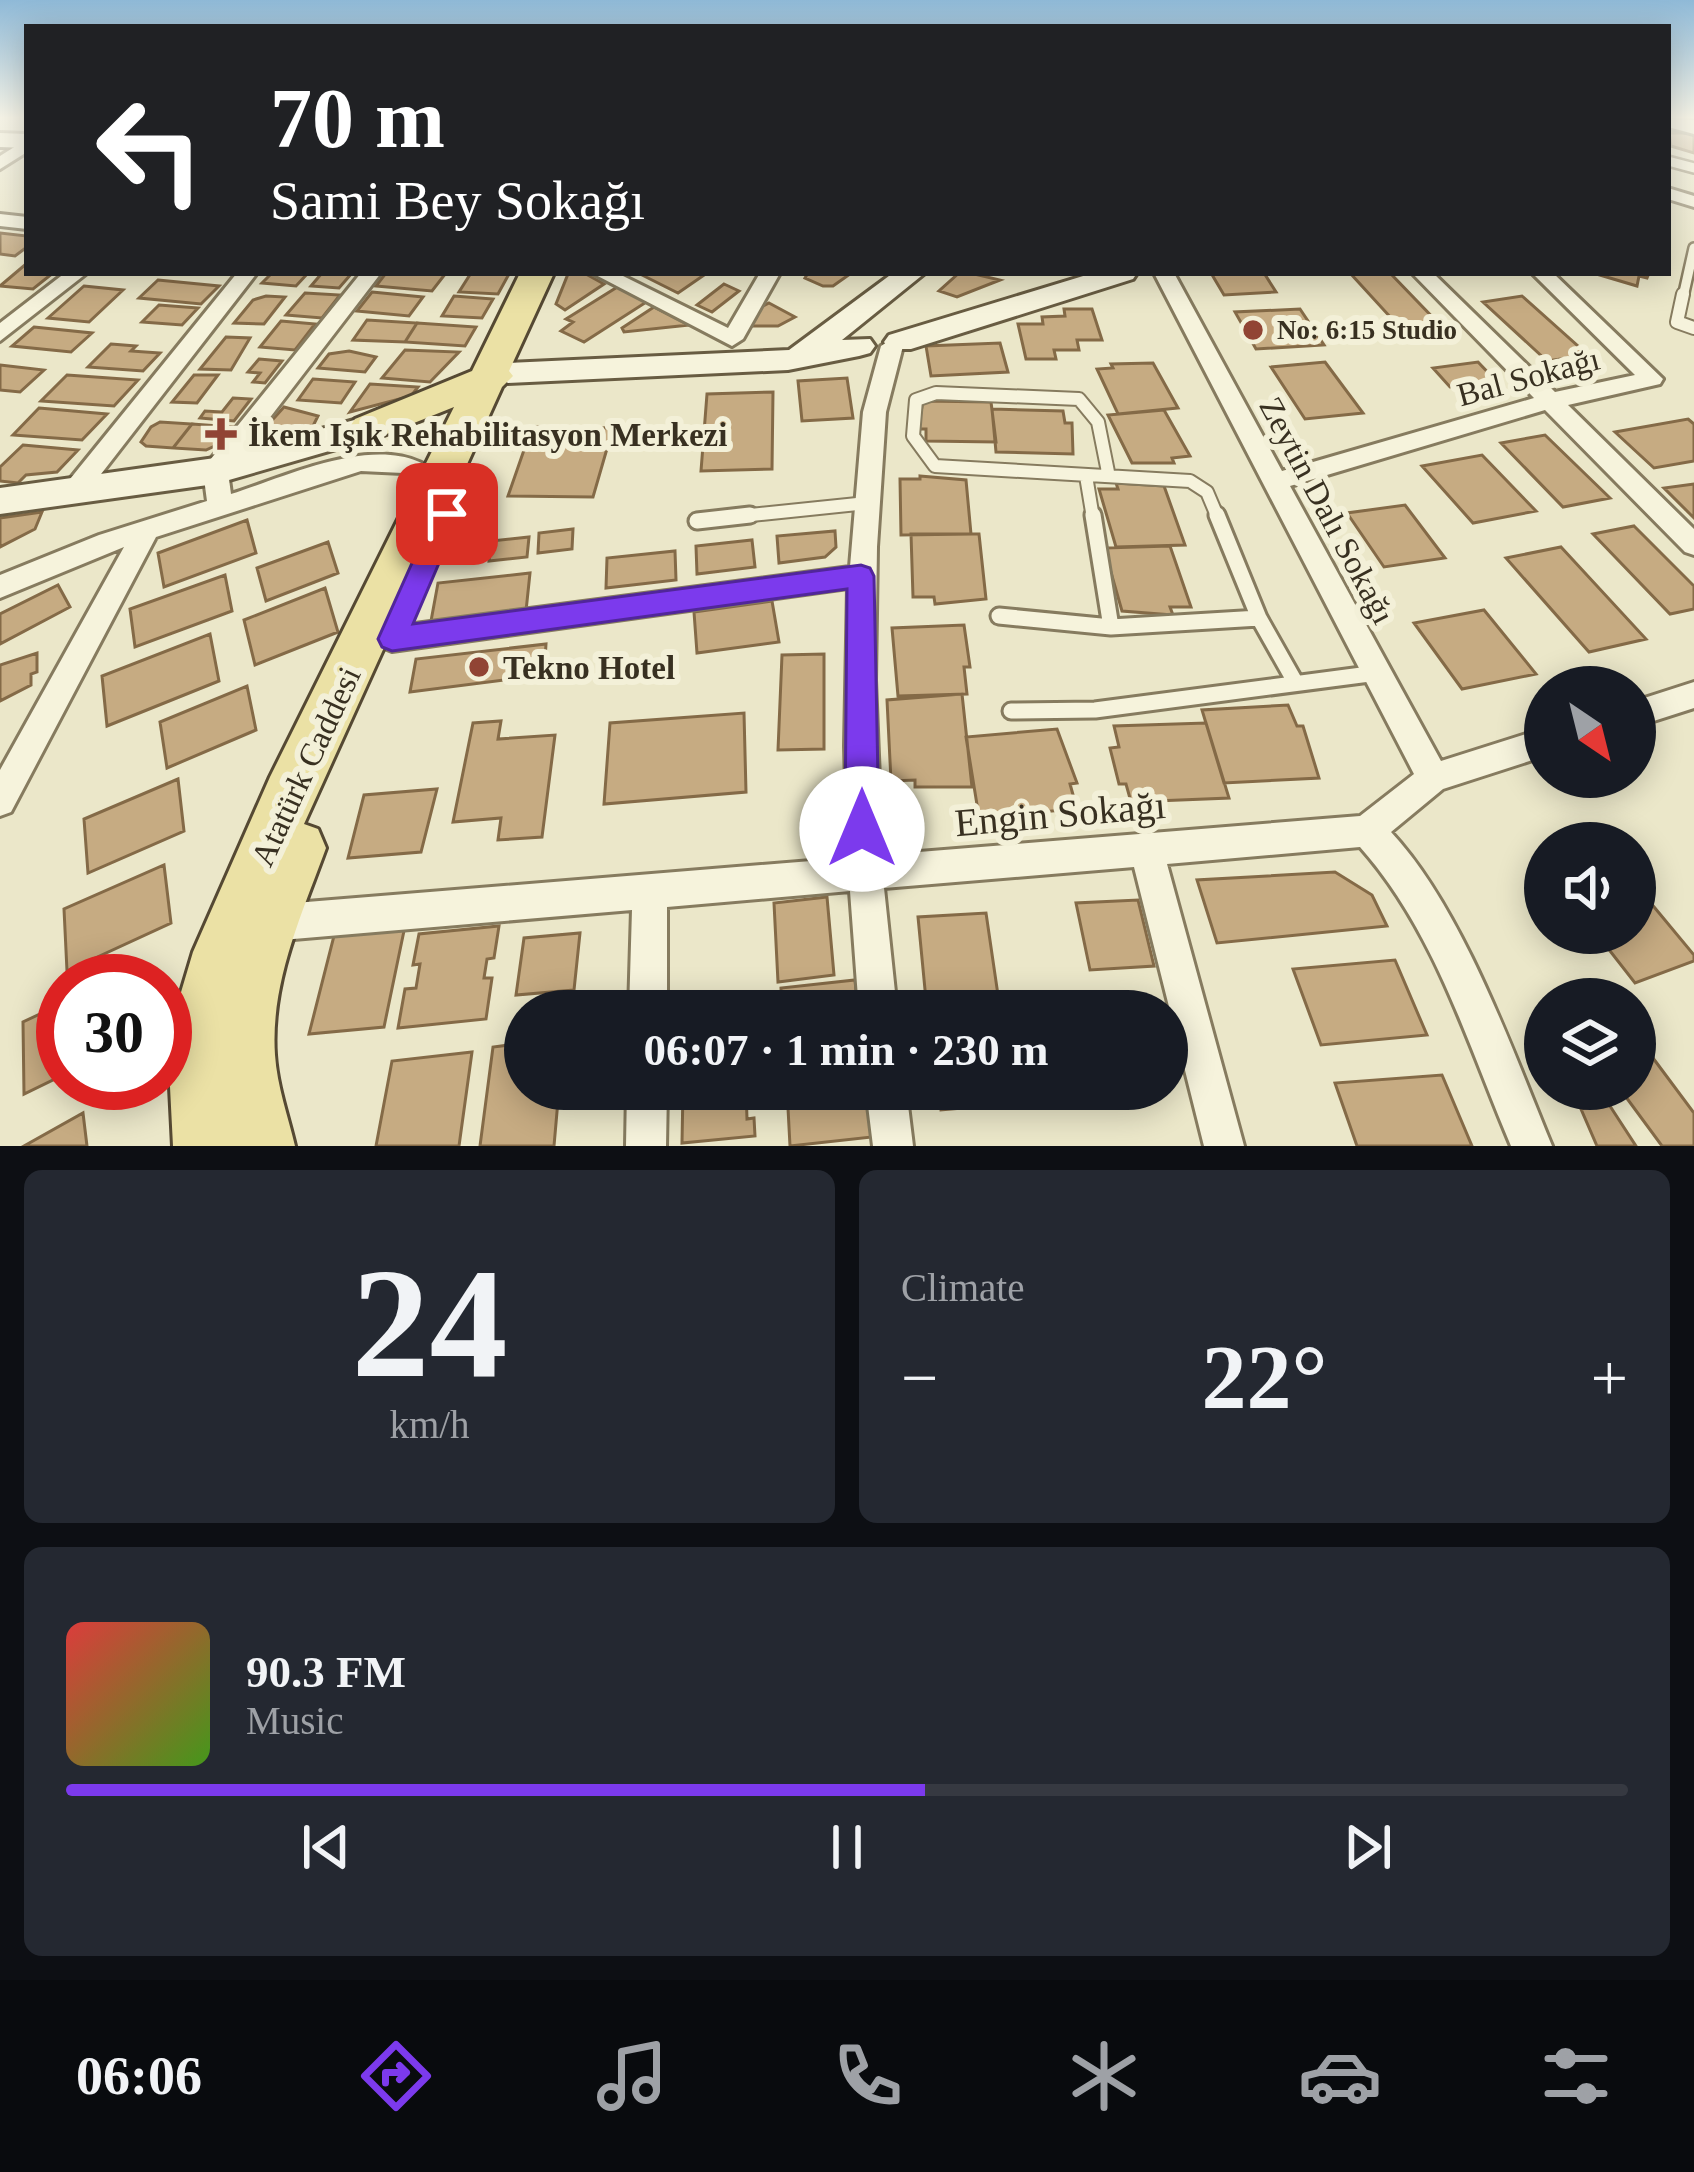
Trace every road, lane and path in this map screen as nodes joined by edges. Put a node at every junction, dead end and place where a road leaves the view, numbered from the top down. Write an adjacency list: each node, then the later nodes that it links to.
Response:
1 (1694, 248): 14 (lane)
2 (73, 276): 15 (street)
3 (245, 276): 26 (street)
4 (369, 276): 21 (street)
5 (536, 276): 18 (main road, Atatürk Caddesi)
6 (552, 276): 18 (main road, Atatürk Caddesi)
7 (607, 276): 17 (street)
8 (769, 276): 17 (street)
9 (909, 276): 16 (street)
10 (1113, 276): 16 (street)
11 (1166, 276): 25 (street, Zeytin Dalı Sokağı)
12 (1425, 276): 19 (street)
13 (1545, 276): 19 (street, Bal Sokağı)
14 (1694, 328)
15 (0, 334)
16 (876, 335): 17 (street); 28 (street)
17 (736, 351): 18 (street)
18 (493, 384): 20 (main road); 22 (main road, Atatürk Caddesi); 39 (main road, Atatürk Caddesi)
19 (1550, 400): 25 (street, Bal Sokağı); 31 (street); 33 (street)
20 (369, 428): 21 (street); 22 (main road)
21 (214, 471): 26 (street); 29 (street)
22 (443, 471): 29 (street); 58 (main road, Atatürk Caddesi)
23 (1108, 472): 24 (lane); 24 (lane); 37 (lane)
24 (1086, 476): 38 (lane)
25 (1275, 482): 40 (street, Zeytin Dalı Sokağı)
26 (75, 490): 27 (street)
27 (0, 501)
28 (867, 503): 30 (lane); 34 (street)
29 (221, 507): 32 (street)
30 (697, 521)
31 (1694, 530)
32 (146, 531): 35 (street); 47 (street)
33 (1694, 545)
34 (861, 576): 39 (street); 50 (street)
35 (0, 587)
36 (999, 616): 38 (lane)
37 (1259, 618): 38 (lane); 41 (lane)
38 (1111, 627)
39 (392, 639): 52 (main road, Atatürk Caddesi)
40 (1377, 673): 41 (lane); 46 (street, Zeytin Dalı Sokağı)
41 (1294, 680): 44 (lane)
42 (1694, 695): 43 (street)
43 (1656, 707)
44 (1011, 712)
45 (1524, 749): 46 (street)
46 (1433, 778): 48 (street)
47 (0, 801)
48 (1367, 831): 49 (street, Engin Sokağı); 62 (street)
49 (1146, 849): 50 (street, Engin Sokağı); 57 (street)
50 (862, 871): 51 (street, Engin Sokağı); 54 (street)
51 (650, 888): 52 (street, Engin Sokağı); 53 (street)
52 (270, 923): 59 (main road, Atatürk Caddesi)
53 (648, 990)
54 (876, 990)
55 (647, 1110): 60 (street)
56 (888, 1110): 61 (street)
57 (1217, 1145)
58 (207, 1146)
59 (261, 1146)
60 (646, 1146)
61 (892, 1146)
62 (1532, 1146)

